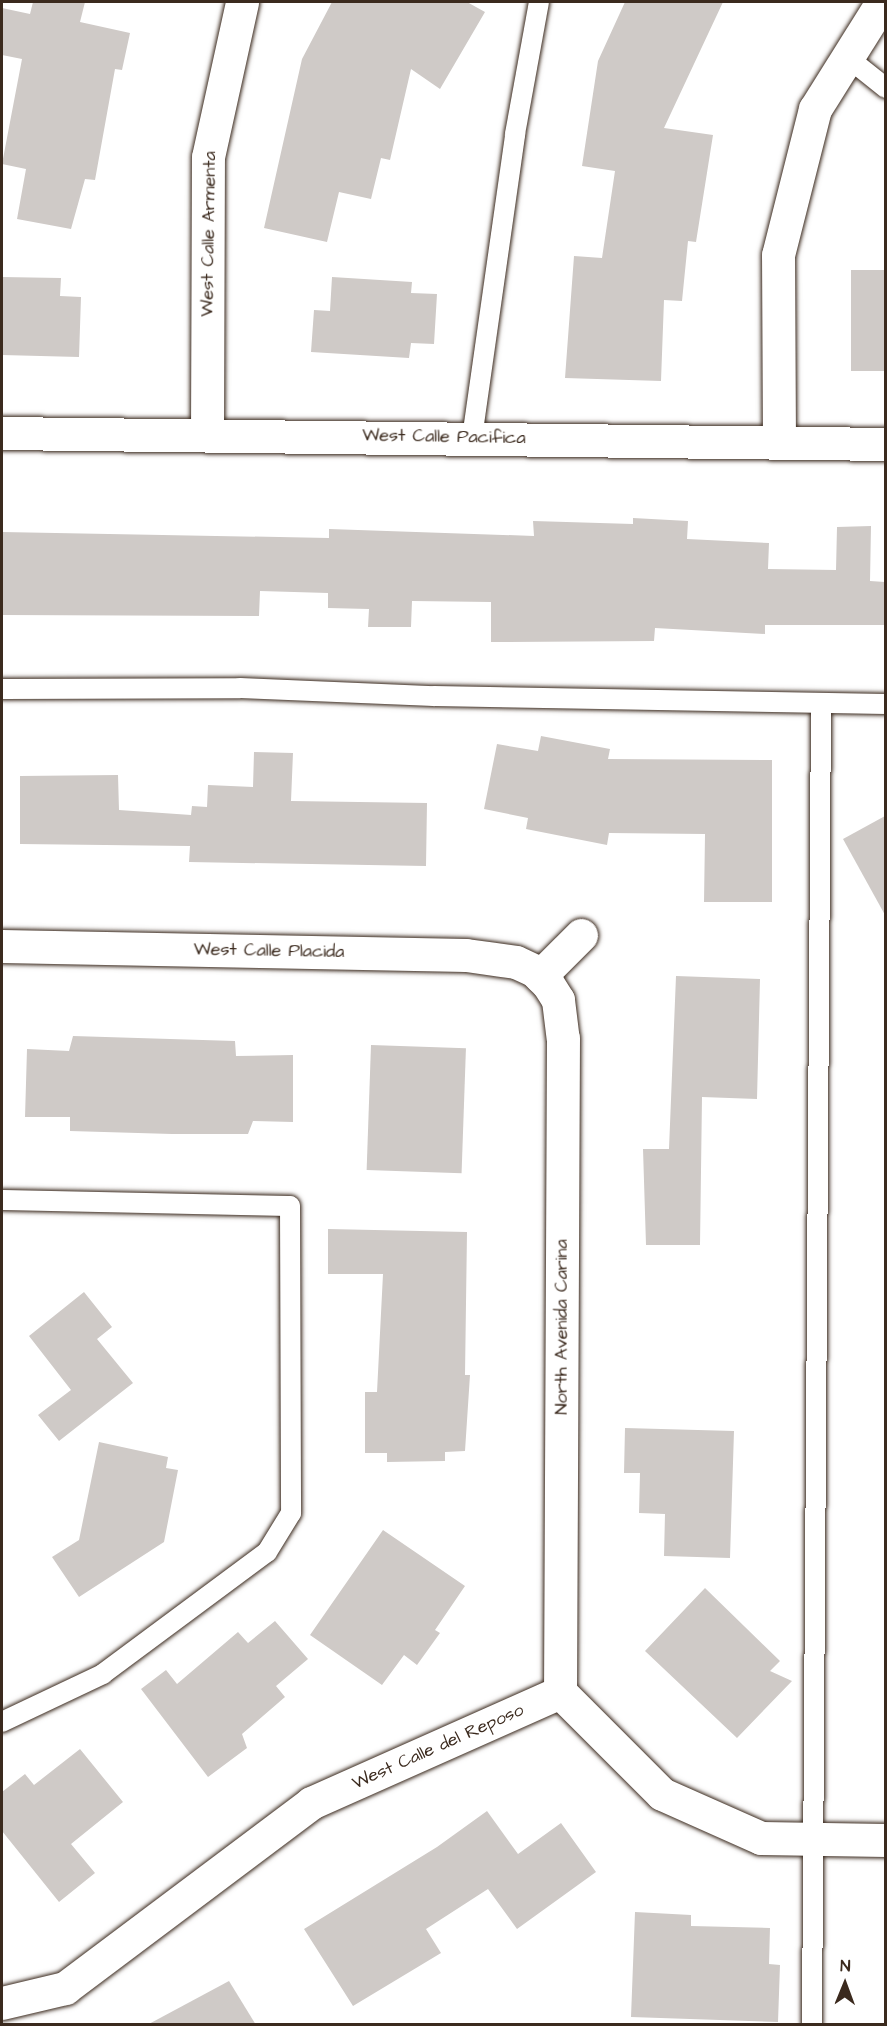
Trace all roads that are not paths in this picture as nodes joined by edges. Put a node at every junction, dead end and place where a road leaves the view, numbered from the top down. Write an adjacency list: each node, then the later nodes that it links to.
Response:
1 (242, 2): 7 (street, West Calle Armenta)
2 (539, 2): 8 (lane)
3 (882, 2): 4 (street)
4 (847, 57): 5 (lane); 9 (street)
5 (885, 88)
6 (2, 433): 7 (street, West Calle Pacifica)
7 (207, 435): 8 (street, West Calle Pacifica)
8 (472, 438): 9 (street, West Calle Pacifica)
9 (779, 442): 10 (street, West Calle Pacifica)
10 (885, 444)
11 (2, 689): 12 (lane)
12 (821, 703): 13 (lane); 21 (lane)
13 (885, 704)
14 (581, 935): 16 (street)
15 (2, 946): 16 (street, West Calle Placida)
16 (537, 973): 18 (street, North Avenida Carina)
17 (2, 1200): 19 (lane)
18 (560, 1692): 21 (street); 22 (street, West Calle del Reposo)
19 (2, 1722)
20 (885, 1840): 21 (street)
21 (814, 1841): 23 (lane)
22 (2, 2003)
23 (812, 2025)

